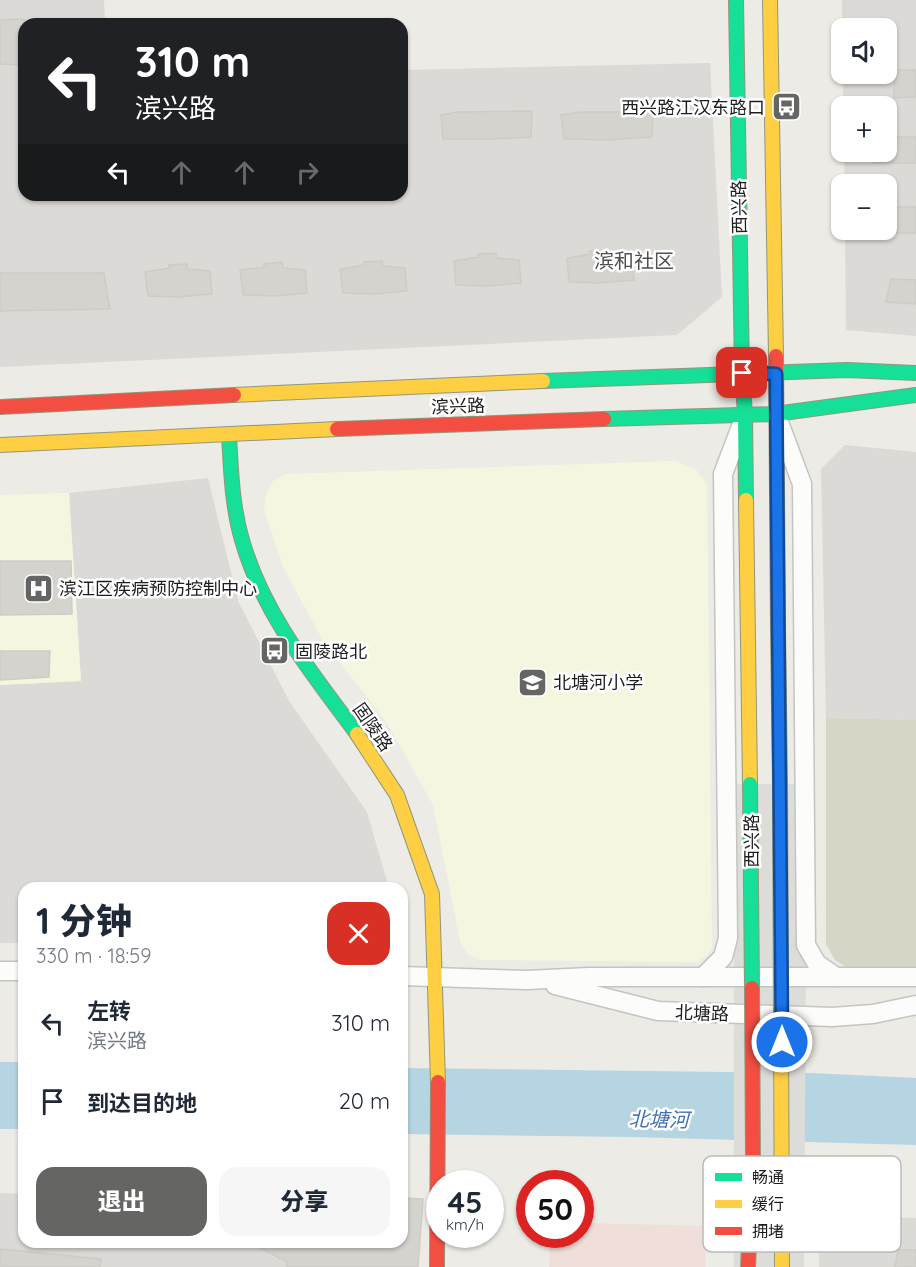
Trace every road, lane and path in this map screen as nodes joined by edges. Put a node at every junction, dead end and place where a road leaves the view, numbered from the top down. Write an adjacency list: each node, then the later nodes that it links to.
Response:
1 (736, 0): 3 (main road, 西兴路)
2 (770, 0): 5 (main road, 西兴路)
3 (742, 373): 5 (main road, 滨兴路); 7 (main road, 滨兴路); 8 (main road, 西兴路)
4 (916, 373): 5 (main road, 滨兴路)
5 (776, 374): 9 (main road, 西兴路)
6 (916, 395): 9 (main road, 滨兴路)
7 (0, 407)
8 (745, 414): 9 (main road, 滨兴路); 10 (main road, 滨兴路); 17 (street, 西兴路); 21 (main road, 西兴路, bridge)
9 (776, 414): 18 (street, 西兴路); 22 (main road, 西兴路, bridge)
10 (229, 435): 11 (main road, 滨兴路); 15 (main road, 固陵路)
11 (0, 445)
12 (0, 971): 13 (street)
13 (18, 971)
14 (408, 976): 15 (street, 北塘路)
15 (436, 976): 19 (street, 北塘路); 25 (main road, 固陵路)
16 (916, 976): 18 (street, 北塘路)
17 (703, 977): 18 (street, 北塘路); 19 (street, 北塘路)
18 (836, 977)
19 (526, 980): 20 (street, 北塘路)
20 (916, 1005)
21 (753, 1156)
22 (782, 1156)
23 (749, 1252): 26 (main road, 西兴路, bridge)
24 (782, 1252): 27 (main road, 西兴路, bridge)
25 (437, 1267)
26 (748, 1267)
27 (782, 1267)

